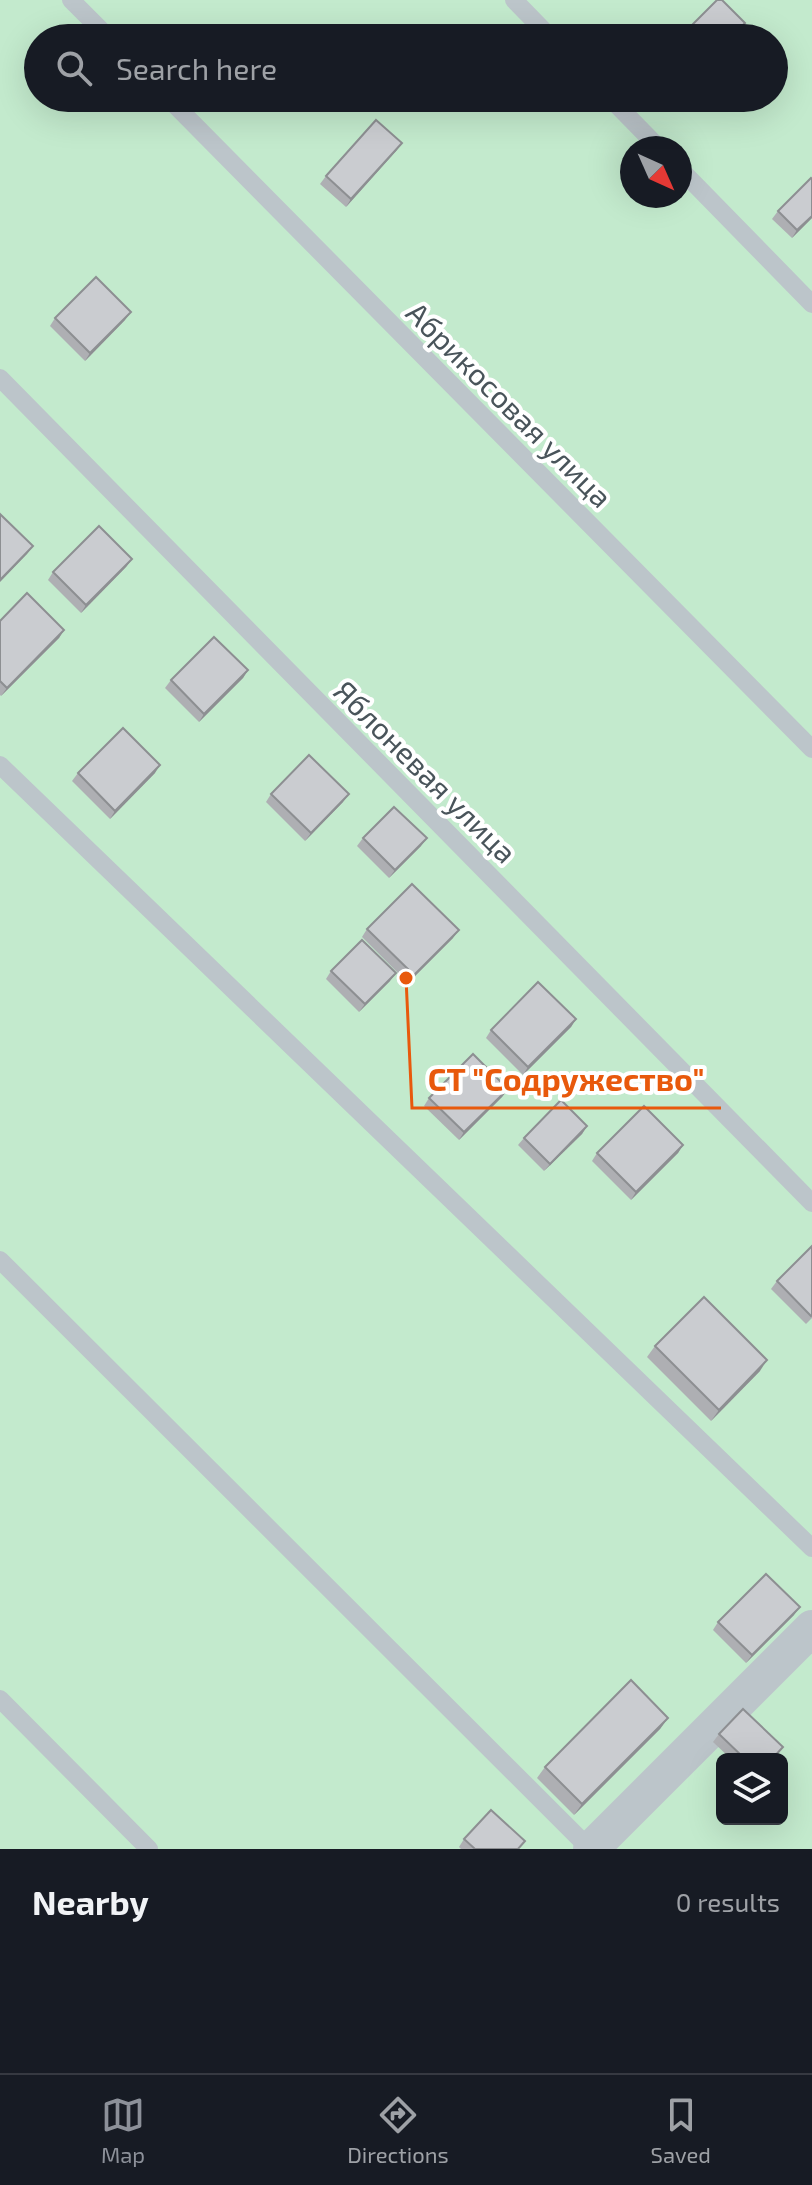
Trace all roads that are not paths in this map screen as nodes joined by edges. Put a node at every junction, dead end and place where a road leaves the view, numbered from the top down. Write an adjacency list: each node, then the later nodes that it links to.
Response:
1 (71, 0): 3 (lane)
2 (514, 0): 4 (lane)
3 (95, 24)
4 (537, 24)
5 (182, 112): 11 (lane, Абрикосовая улица)
6 (624, 112): 7 (lane)
7 (647, 136)
8 (692, 181): 9 (lane)
9 (812, 304)
10 (0, 378): 13 (lane, Яблоневая улица)
11 (812, 749)
12 (0, 765): 15 (lane)
13 (812, 1203)
14 (0, 1260): 19 (lane)
15 (812, 1548)
16 (812, 1628): 19 (street)
17 (0, 1699): 18 (lane)
18 (149, 1849)
19 (591, 1849)

